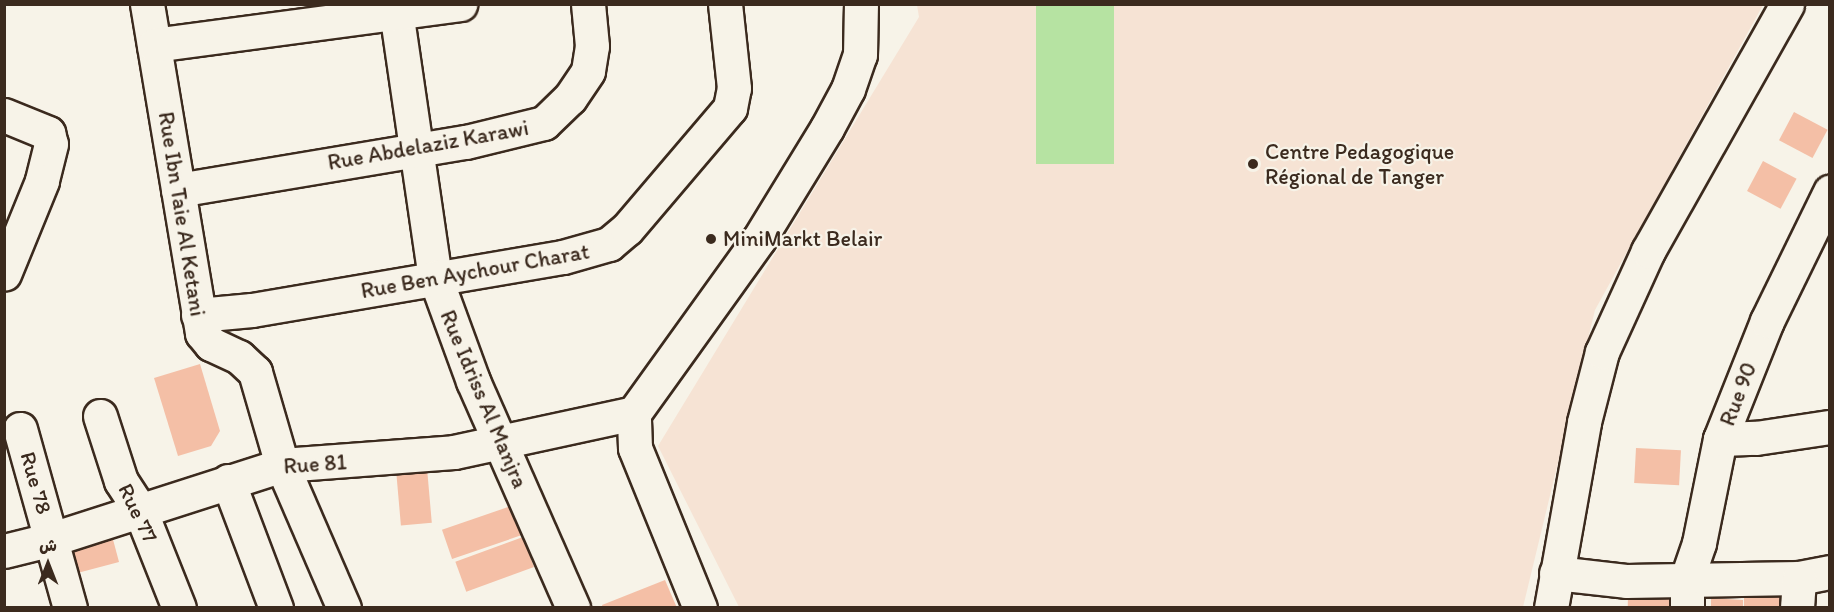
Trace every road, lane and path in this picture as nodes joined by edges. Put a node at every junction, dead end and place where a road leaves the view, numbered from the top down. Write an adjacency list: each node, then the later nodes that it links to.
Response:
1 (147, 4): 8 (street, Rue Ibn Taie Al Ketani)
2 (460, 4): 7 (street)
3 (588, 4): 10 (street, Rue Abdelaziz Karawi)
4 (725, 4): 14 (street, Rue Ben Aychour Charat)
5 (861, 4): 16 (street)
6 (1787, 4): 27 (street)
7 (396, 9): 8 (street); 10 (street, Rue Idriss Al Manjra)
8 (154, 45): 11 (street, Rue Ibn Taie Al Ketani)
9 (4, 115): 13 (street)
10 (416, 149): 11 (street, Rue Abdelaziz Karawi); 14 (street, Rue Idriss Al Manjra)
11 (178, 190): 15 (street, Rue Ibn Taie Al Ketani)
12 (1830, 192): 20 (street, Rue 90)
13 (4, 274)
14 (435, 277): 15 (street, Rue Ben Aychour Charat); 21 (street, Rue Idriss Al Manjra)
15 (198, 315): 22 (street, Rue Ibn Taie Al Ketani)
16 (634, 413): 21 (street, Rue 81); 35 (street)
17 (100, 416): 24 (street, Rue 77)
18 (1830, 427): 20 (street)
19 (20, 429): 25 (street, Rue 78)
20 (1720, 438): 29 (street, Rue 90)
21 (500, 443): 22 (street, Rue 81); 34 (street, Rue Idriss Al Manjra)
22 (282, 465): 23 (street, Rue 81); 33 (street, Rue Ibn Taie Al Ketani)
23 (228, 481): 24 (street, Rue 81); 32 (street)
24 (140, 510): 25 (street, Rue 81); 31 (street, Rue 77)
25 (52, 539): 26 (street, Rue 81); 30 (street, Rue 78)
26 (4, 551)
27 (1556, 573): 29 (street); 36 (street)
28 (1808, 586): 29 (street)
29 (1687, 593)
30 (70, 608)
31 (179, 608)
32 (276, 608)
33 (344, 608)
34 (573, 608)
35 (700, 608)
36 (1551, 608)

